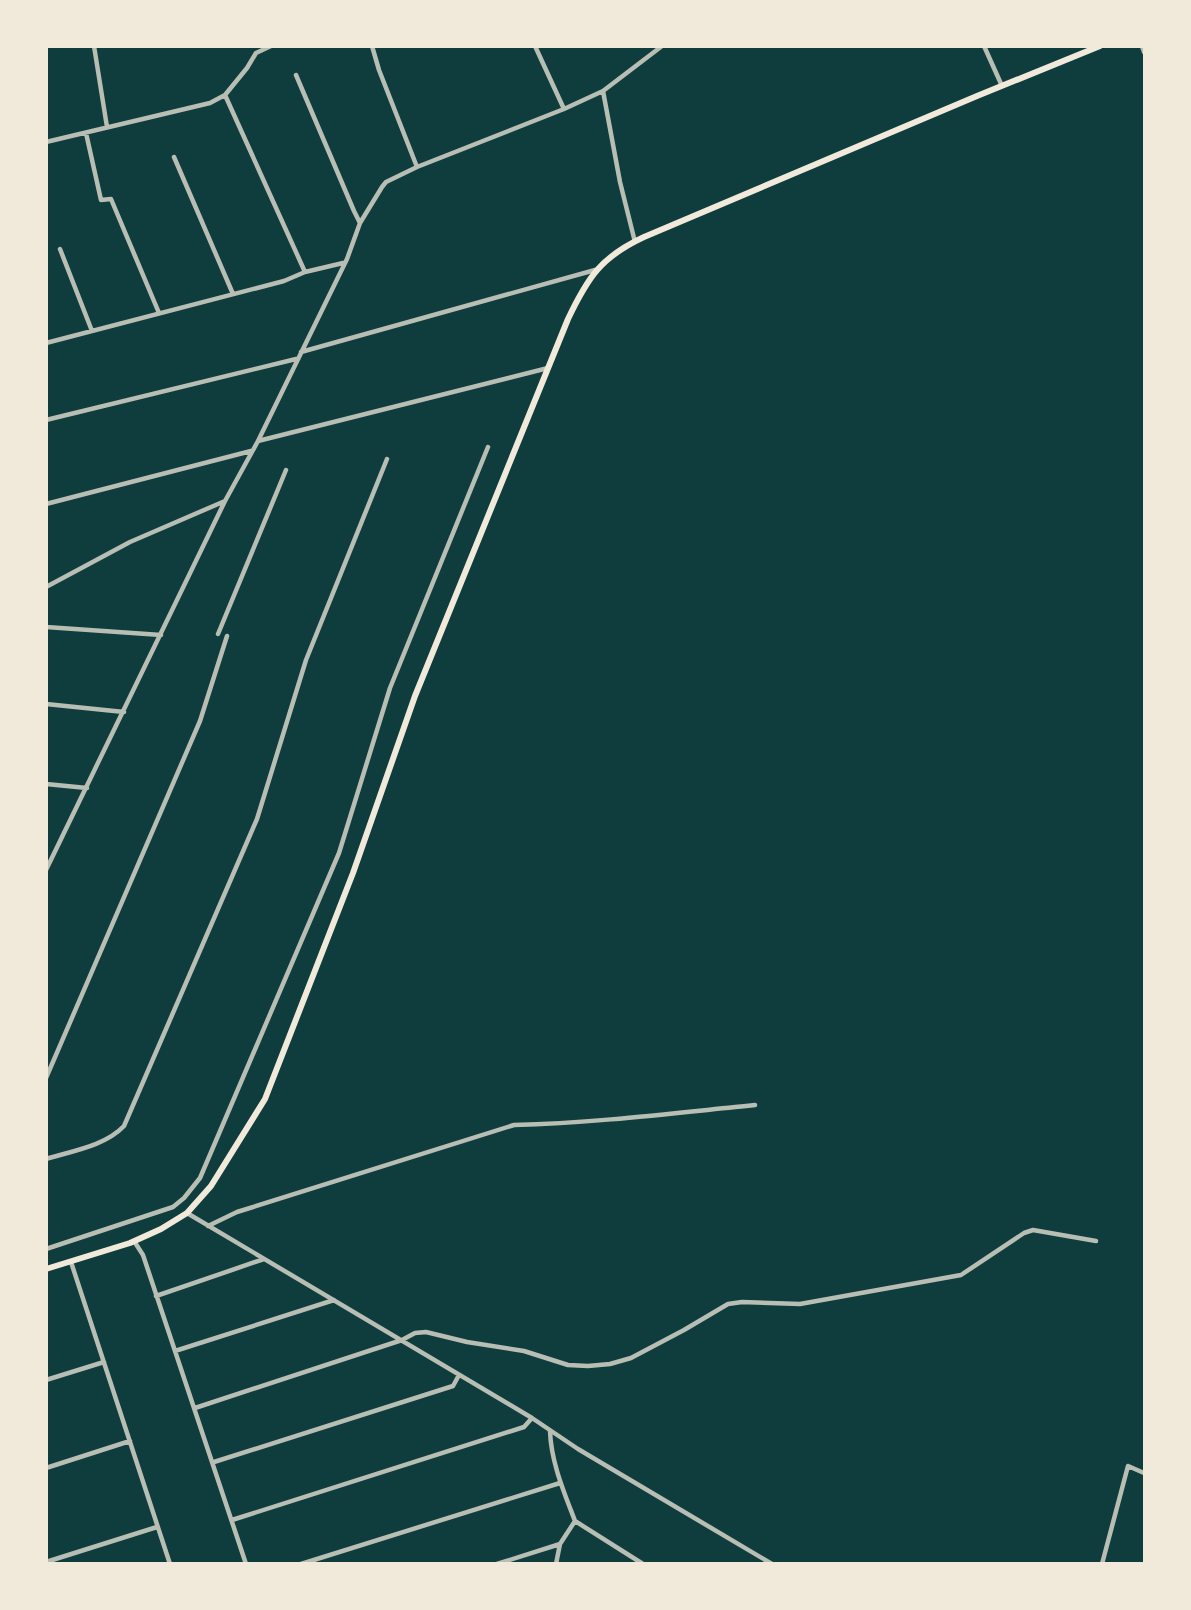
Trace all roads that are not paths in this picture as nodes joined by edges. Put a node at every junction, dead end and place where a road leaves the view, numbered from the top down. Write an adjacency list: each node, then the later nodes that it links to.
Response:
1 (93, 46): 15 (street)
2 (271, 46): 13 (street)
3 (372, 46): 19 (street)
4 (535, 46): 14 (street)
5 (662, 46): 12 (street)
6 (984, 46): 11 (street)
7 (1100, 46): 11 (main road)
8 (1142, 46): 9 (street)
9 (1144, 52)
10 (296, 75): 20 (street)
11 (1002, 86): 21 (main road)
12 (603, 92): 14 (street); 21 (street)
13 (225, 95): 15 (street); 25 (street)
14 (564, 110): 19 (street)
15 (107, 127): 16 (street)
16 (86, 133): 17 (street); 27 (street)
17 (46, 142)
18 (174, 157): 26 (street)
19 (417, 166): 20 (street)
20 (360, 223): 23 (street)
21 (635, 242): 24 (main road)
22 (60, 249): 28 (street)
23 (343, 263): 25 (street); 30 (street)
24 (595, 270): 30 (street); 32 (main road)
25 (305, 272): 26 (street)
26 (233, 294): 27 (street)
27 (159, 313): 28 (street)
28 (92, 331): 29 (street)
29 (46, 343)
30 (301, 351): 31 (street)
31 (296, 359): 33 (street); 34 (street)
32 (548, 368): 34 (street); 55 (main road)
33 (46, 420)
34 (258, 441): 36 (street)
35 (488, 447): 59 (street)
36 (251, 451): 39 (street); 40 (street)
37 (387, 459): 54 (street)
38 (286, 470): 43 (street)
39 (225, 501): 41 (street); 44 (street)
40 (46, 504)
41 (46, 587)
42 (46, 627): 44 (street)
43 (218, 634)
44 (161, 635): 47 (street)
45 (227, 636): 52 (street)
46 (46, 704): 47 (street)
47 (124, 712): 49 (street)
48 (46, 784): 49 (street)
49 (87, 788): 50 (street)
50 (48, 863): 51 (street)
51 (46, 870)
52 (46, 1078)
53 (754, 1105): 56 (street)
54 (46, 1159)
55 (187, 1213): 56 (street); 58 (main road)
56 (208, 1226): 60 (street)
57 (1096, 1241): 65 (street)
58 (134, 1242): 61 (main road); 63 (street)
59 (46, 1249)
60 (264, 1259): 63 (street); 64 (street)
61 (71, 1262): 62 (main road); 67 (street)
62 (46, 1269)
63 (156, 1296): 66 (street)
64 (334, 1300): 65 (street); 66 (street)
65 (402, 1340): 68 (street); 70 (street)
66 (175, 1351): 70 (street)
67 (104, 1362): 69 (street); 73 (street)
68 (459, 1375): 71 (street); 74 (street)
69 (46, 1380)
70 (195, 1408): 74 (street)
71 (532, 1418): 72 (street); 78 (street)
72 (550, 1431): 77 (street); 89 (street)
73 (130, 1441): 75 (street); 80 (street)
74 (214, 1462): 78 (street)
75 (46, 1468)
76 (1144, 1473): 90 (street)
77 (560, 1483): 79 (street); 85 (street)
78 (231, 1520): 84 (street)
79 (575, 1521): 81 (street); 88 (street)
80 (157, 1527): 82 (street); 83 (street)
81 (560, 1544): 86 (street); 87 (street)
82 (46, 1562)
83 (170, 1563)
84 (246, 1563)
85 (301, 1563)
86 (497, 1563)
87 (556, 1563)
88 (643, 1563)
89 (772, 1563)
90 (1102, 1563)

